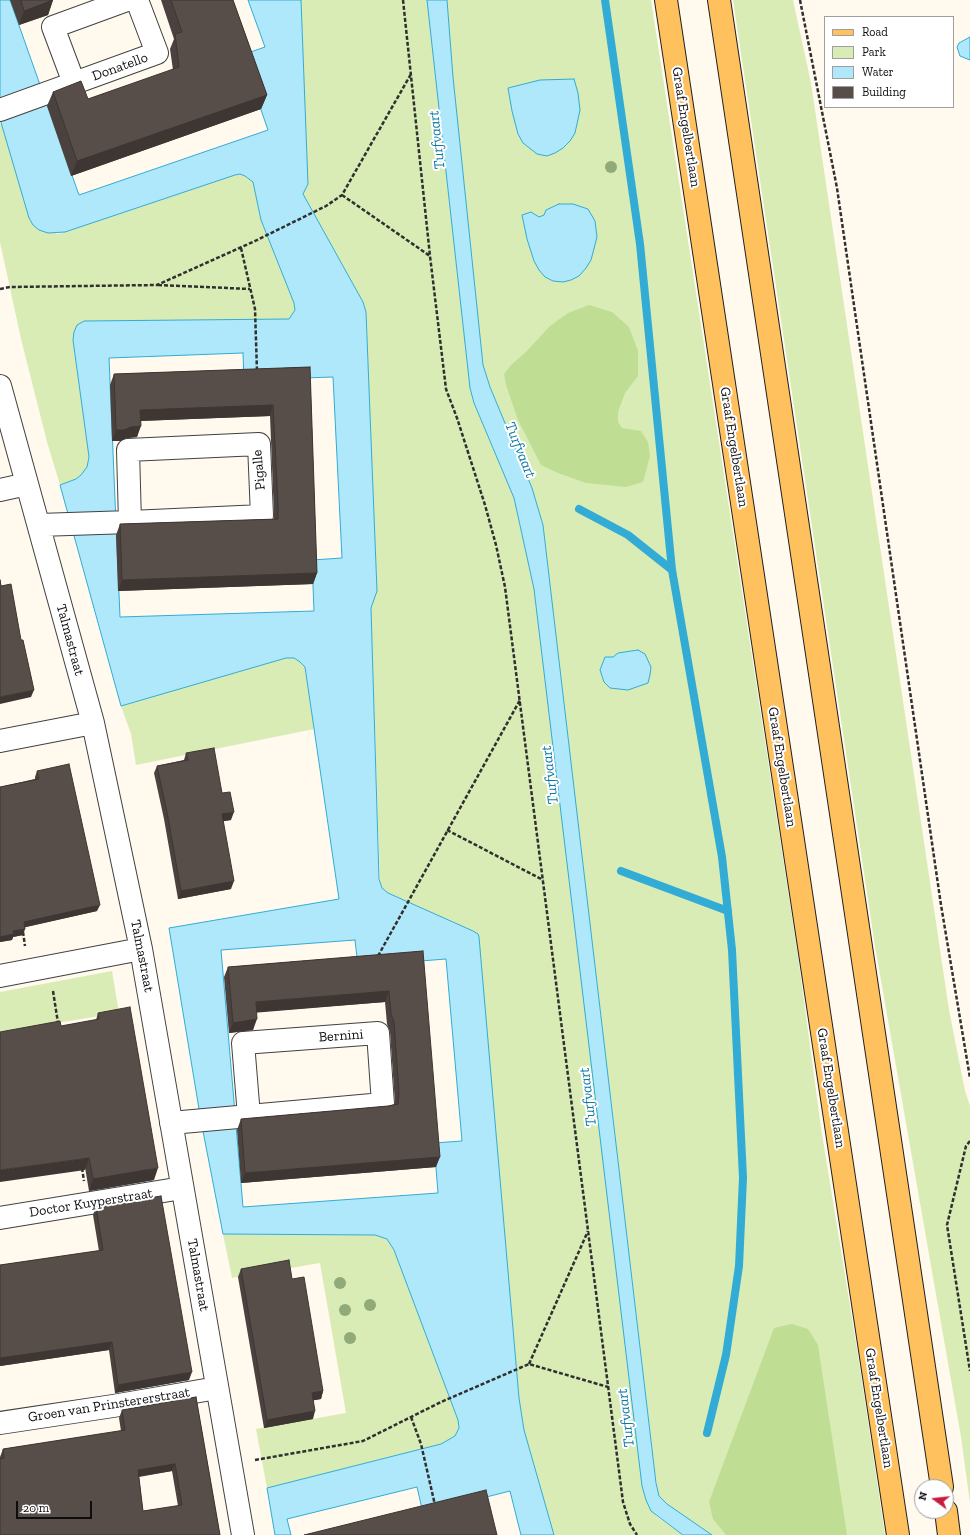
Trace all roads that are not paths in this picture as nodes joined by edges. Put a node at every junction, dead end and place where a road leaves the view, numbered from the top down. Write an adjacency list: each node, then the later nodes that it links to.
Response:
1 (127, 0): 5 (street, Donatello)
2 (137, 0): 5 (street, Donatello)
3 (666, 0): 25 (main road, Graaf Engelbertlaan)
4 (719, 0): 22 (main road)
5 (74, 83): 6 (street, Donatello)
6 (0, 110)
7 (0, 386): 8 (street, Talmastraat)
8 (27, 484): 9 (street); 11 (street, Talmastraat)
9 (0, 490)
10 (123, 522): 10 (street, Pigalle); 11 (street, Pigalle)
11 (39, 525): 12 (street, Talmastraat)
12 (93, 723): 13 (street); 14 (street, Talmastraat)
13 (0, 741)
14 (141, 950): 15 (street); 17 (street, Talmastraat)
15 (0, 976)
16 (242, 1116): 16 (street, Bernini); 17 (street, Bernini)
17 (171, 1124): 18 (street, Talmastraat)
18 (182, 1188): 19 (street, Doctor Kuyperstraat); 20 (street, Talmastraat)
19 (0, 1218)
20 (217, 1388): 21 (street, Groen van Prinstererstraat); 24 (street, Talmastraat)
21 (0, 1423)
22 (941, 1479)
23 (947, 1519): 26 (main road)
24 (243, 1535)
25 (898, 1535)
26 (949, 1535)

